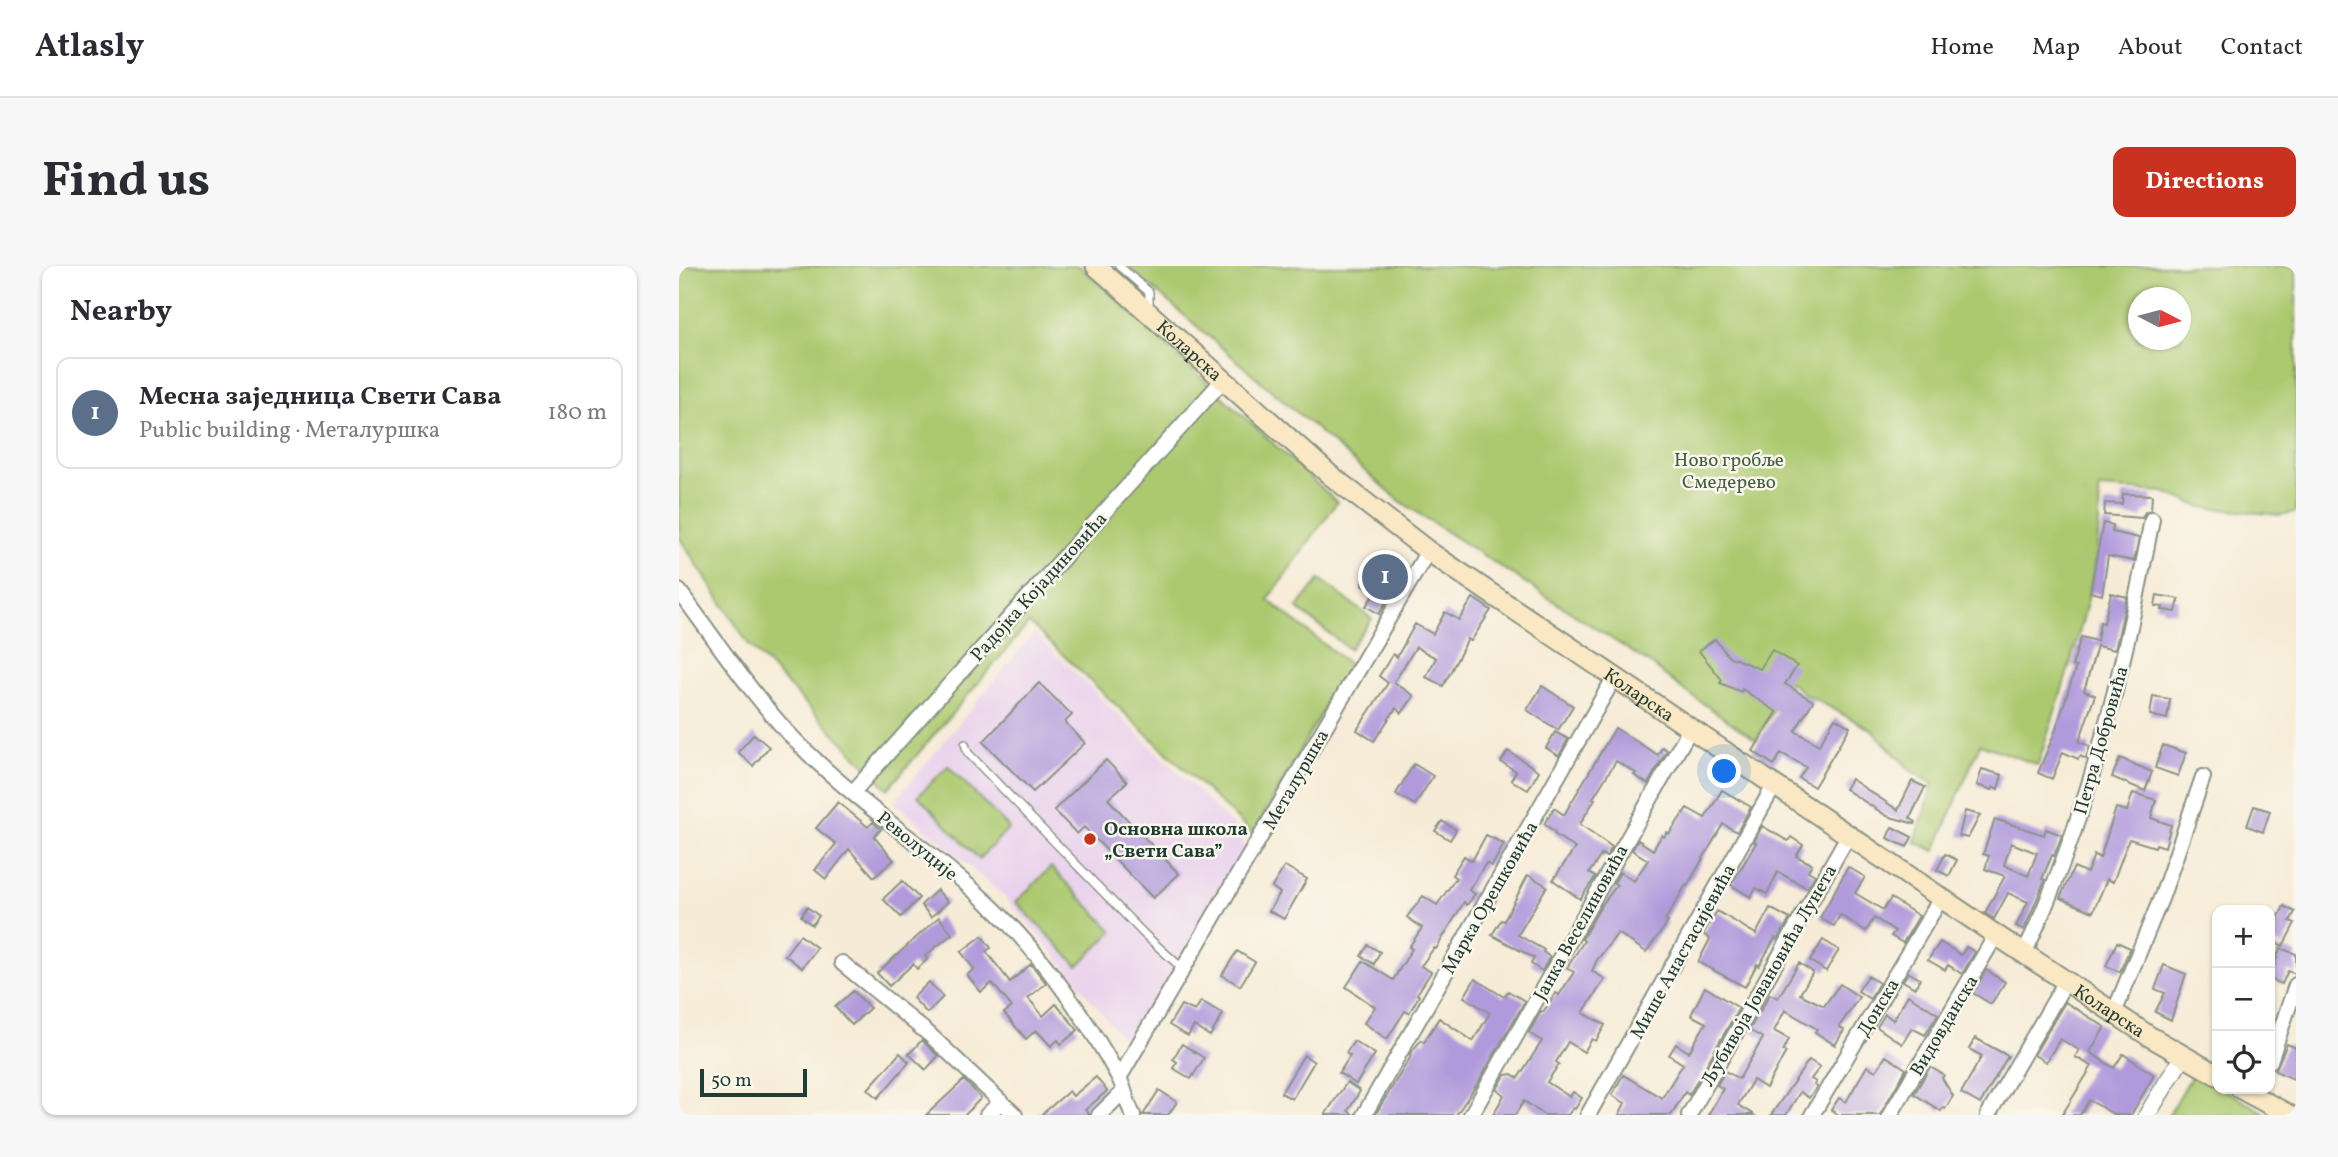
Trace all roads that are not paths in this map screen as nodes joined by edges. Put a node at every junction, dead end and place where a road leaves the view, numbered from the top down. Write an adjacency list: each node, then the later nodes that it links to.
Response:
1 (1097, 266): 3 (main road, Коларска)
2 (1119, 266): 3 (lane)
3 (1149, 314): 4 (main road, Коларска)
4 (1223, 380): 6 (main road, Коларска); 13 (street, Радојка Којадиновића)
5 (2152, 519): 17 (street, Петра Добровића)
6 (1428, 551): 8 (main road, Коларска); 19 (street, Металуршка)
7 (679, 591): 13 (street, Револуције)
8 (1614, 678): 9 (main road, Коларска); 33 (street, Марка Орешковића)
9 (1690, 729): 12 (main road, Коларска); 34 (street, Јанка Веселиновића)
10 (965, 744): 19 (lane)
11 (2203, 777): 22 (street)
12 (1775, 786): 14 (main road, Коларска); 35 (street, Мише Анастасијевића)
13 (853, 792): 26 (street, Револуције)
14 (1848, 836): 15 (main road, Коларска); 36 (street, Љубивоја Јовановића Лунета)
15 (1941, 898): 16 (main road, Коларска); 37 (street, Донска)
16 (1996, 935): 17 (main road, Коларска); 38 (street, Видовданска)
17 (2024, 954): 20 (main road, Коларска)
18 (842, 963): 28 (street)
19 (1183, 970): 26 (street, Металуршка)
20 (2066, 981): 22 (main road, Коларска); 39 (street)
21 (2296, 985): 23 (street)
22 (2114, 1013): 24 (main road, Коларска)
23 (2275, 1046)
24 (2183, 1056): 25 (main road, Коларска); 40 (street)
25 (2212, 1072)
26 (1122, 1085): 31 (street, Металуршка); 32 (street, Револуције)
27 (2256, 1094): 41 (main road)
28 (1001, 1102): 29 (street); 30 (street)
29 (987, 1115)
30 (1015, 1115)
31 (1099, 1115)
32 (1133, 1115)
33 (1364, 1115)
34 (1471, 1115)
35 (1588, 1115)
36 (1689, 1115)
37 (1812, 1115)
38 (1890, 1115)
39 (1988, 1115)
40 (2147, 1115)
41 (2289, 1115)

